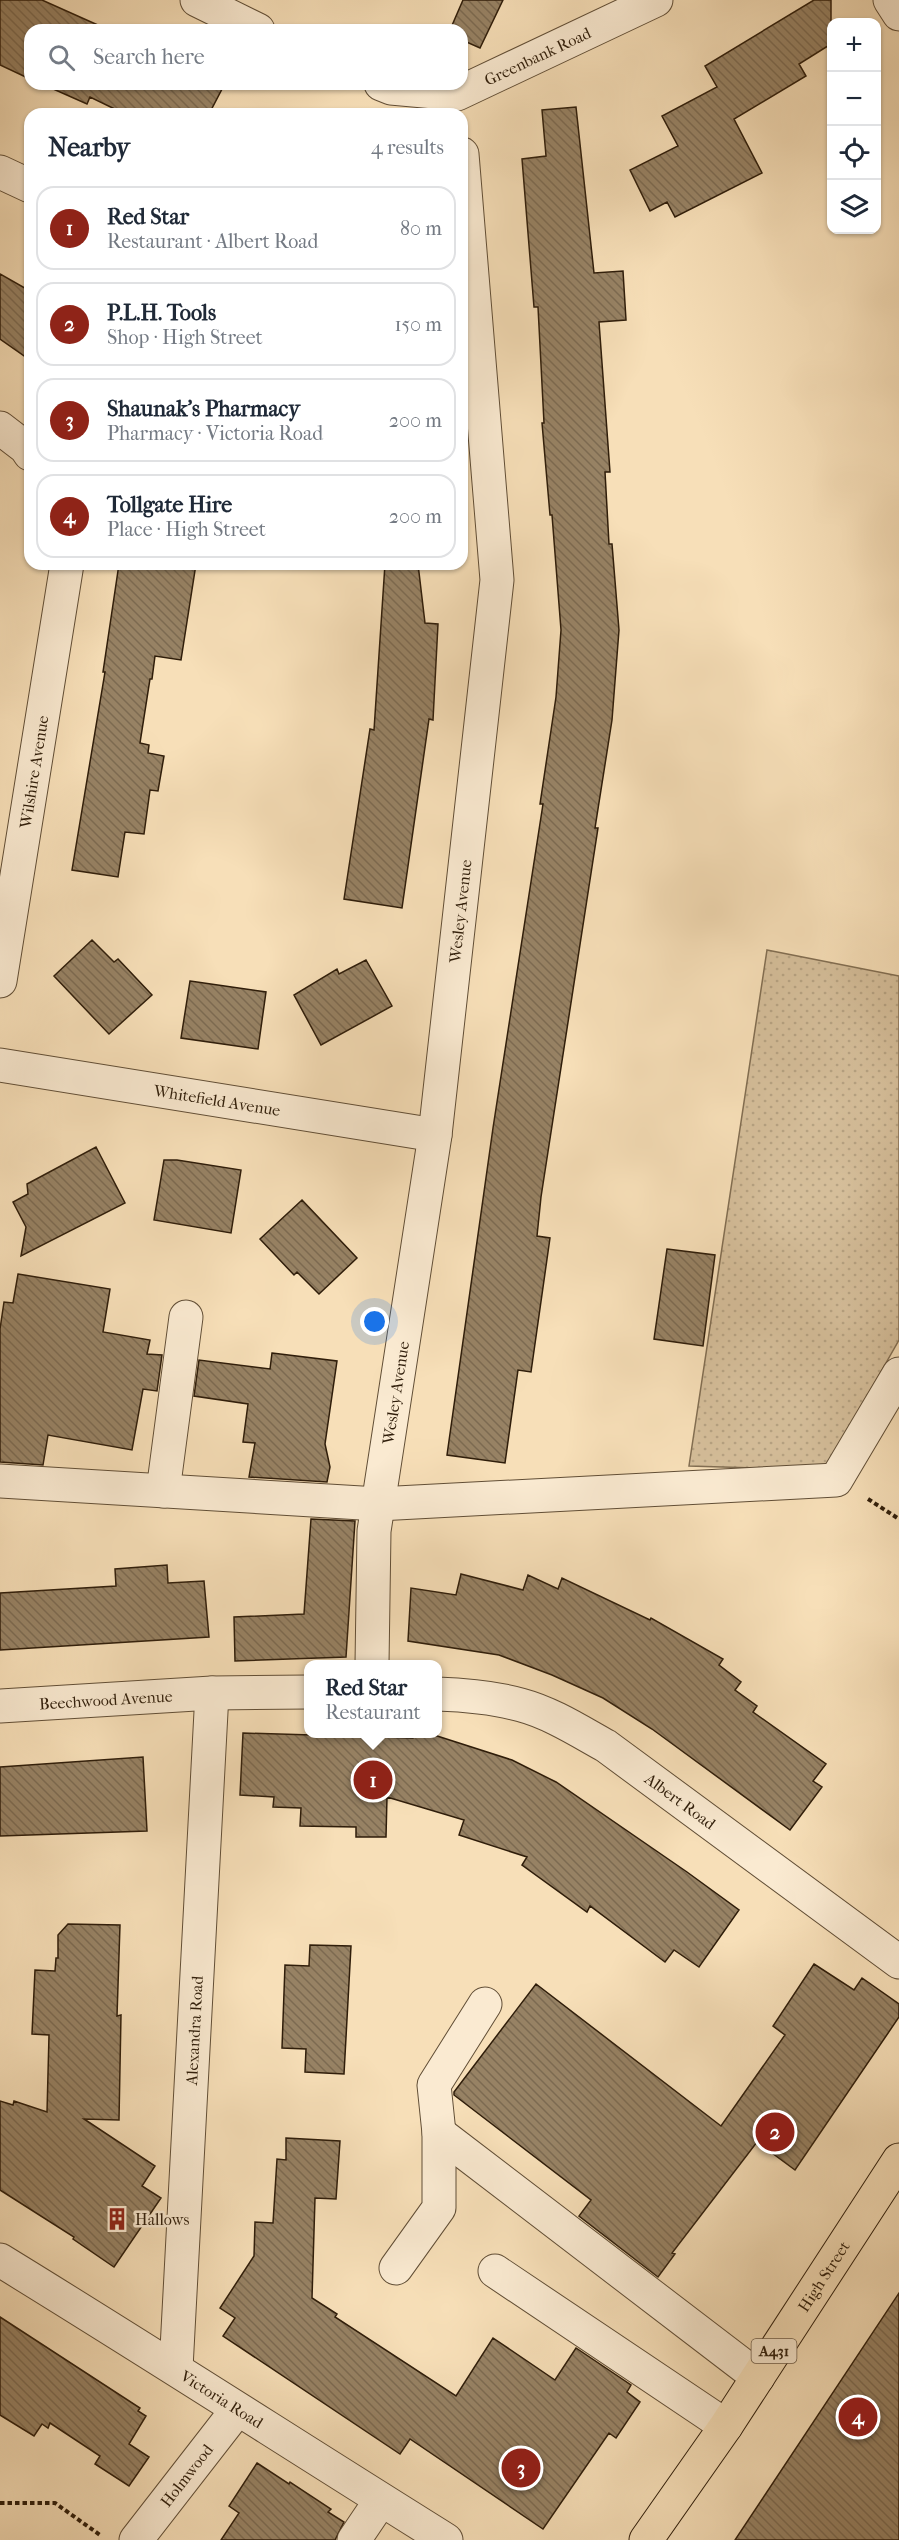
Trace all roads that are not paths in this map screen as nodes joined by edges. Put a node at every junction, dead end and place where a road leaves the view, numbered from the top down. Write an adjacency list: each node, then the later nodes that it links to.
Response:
1 (197, 0): 4 (street)
2 (656, 0): 8 (street, Greenbank Road)
3 (890, 0): 5 (street)
4 (229, 7): 6 (street)
5 (899, 14)
6 (250, 24)
7 (400, 90): 8 (street, Greenbank Road)
8 (458, 104)
9 (0, 172): 10 (street)
10 (24, 183)
11 (468, 227): 17 (street, Wesley Avenue)
12 (0, 428): 13 (street)
13 (24, 446)
14 (66, 570): 15 (street, Wilshire Avenue)
15 (0, 981)
16 (0, 1065): 17 (street, Whitefield Avenue)
17 (435, 1135): 22 (street, Wesley Avenue)
18 (186, 1317): 21 (street)
19 (899, 1374): 22 (street)
20 (0, 1481): 21 (street)
21 (163, 1491): 22 (street)
22 (378, 1504): 23 (street, Wesley Avenue)
23 (372, 1660)
24 (304, 1692): 25 (street)
25 (212, 1693): 27 (street, Beechwood Avenue); 35 (street, Alexandra Road)
26 (442, 1694): 28 (street, Albert Road)
27 (0, 1706)
28 (899, 1962)
29 (485, 2004): 30 (street)
30 (439, 2133): 33 (street); 36 (street)
31 (899, 2160): 36 (main road, High Street / A431)
32 (0, 2260): 35 (street, Victoria Road)
33 (396, 2268)
34 (495, 2271): 38 (street)
35 (176, 2368): 37 (street, Victoria Road)
36 (758, 2377): 38 (main road, High Street / A431)
37 (237, 2410): 39 (street, Victoria Road); 40 (street, Holmwood)
38 (726, 2426): 43 (main road, High Street / A431)
39 (381, 2500): 41 (street); 42 (street, Victoria Road)
40 (136, 2540)
41 (354, 2540)
42 (446, 2540)
43 (646, 2540)

